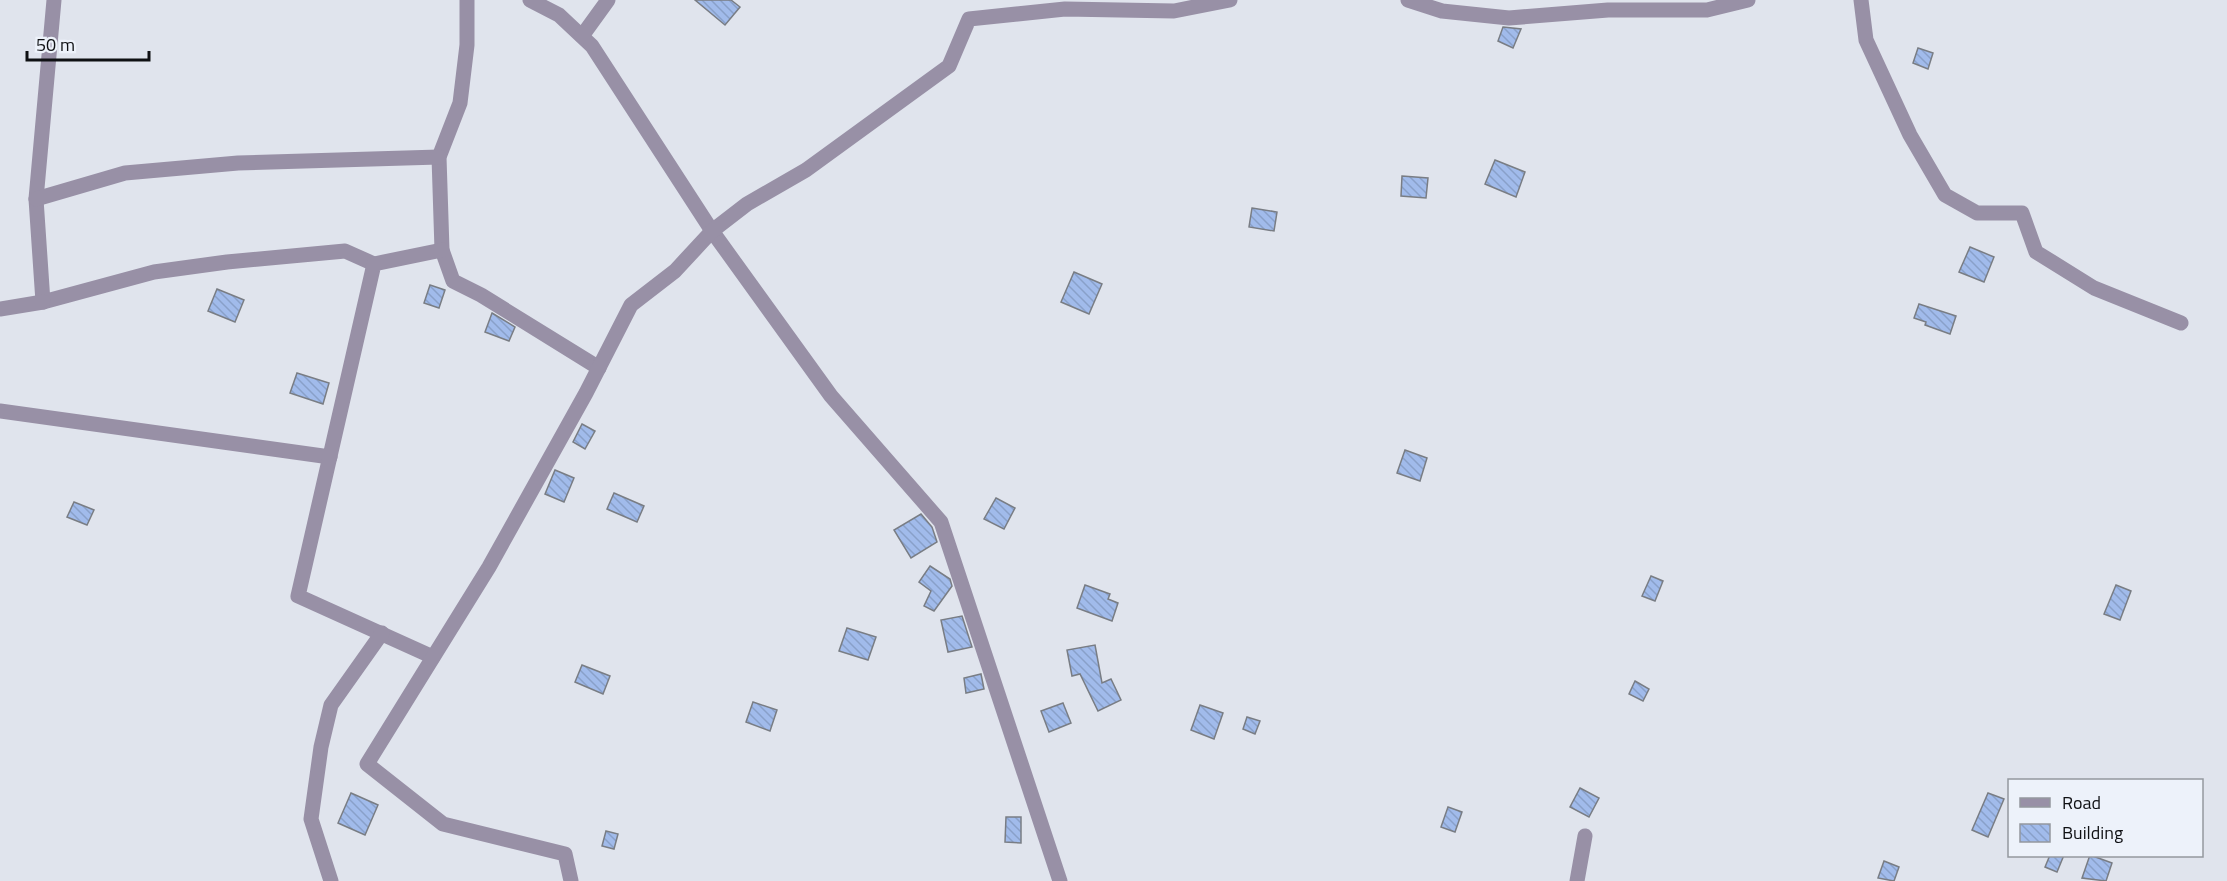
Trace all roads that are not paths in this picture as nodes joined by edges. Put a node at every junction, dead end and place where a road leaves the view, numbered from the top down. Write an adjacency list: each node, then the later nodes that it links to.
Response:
1 (54, 0): 12 (street)
2 (467, 0): 11 (street)
3 (530, 0): 10 (street)
4 (608, 0): 10 (street)
5 (1230, 0): 9 (street)
6 (1408, 0): 7 (street)
7 (1748, 0)
8 (1861, 0): 18 (street)
9 (1065, 4): 13 (street)
10 (582, 36): 13 (street)
11 (439, 157): 12 (street); 14 (street)
12 (36, 199): 16 (street)
13 (712, 231): 19 (street); 27 (street)
14 (442, 250): 15 (street); 19 (street)
15 (374, 264): 16 (street); 21 (street)
16 (43, 302): 17 (street)
17 (0, 309)
18 (2181, 323)
19 (598, 368): 23 (street)
20 (0, 411): 21 (street)
21 (330, 458): 22 (street)
22 (382, 633): 23 (street); 25 (street)
23 (433, 657): 26 (street)
24 (1585, 836): 28 (street)
25 (331, 881)
26 (571, 881)
27 (1060, 881)
28 (1577, 881)

